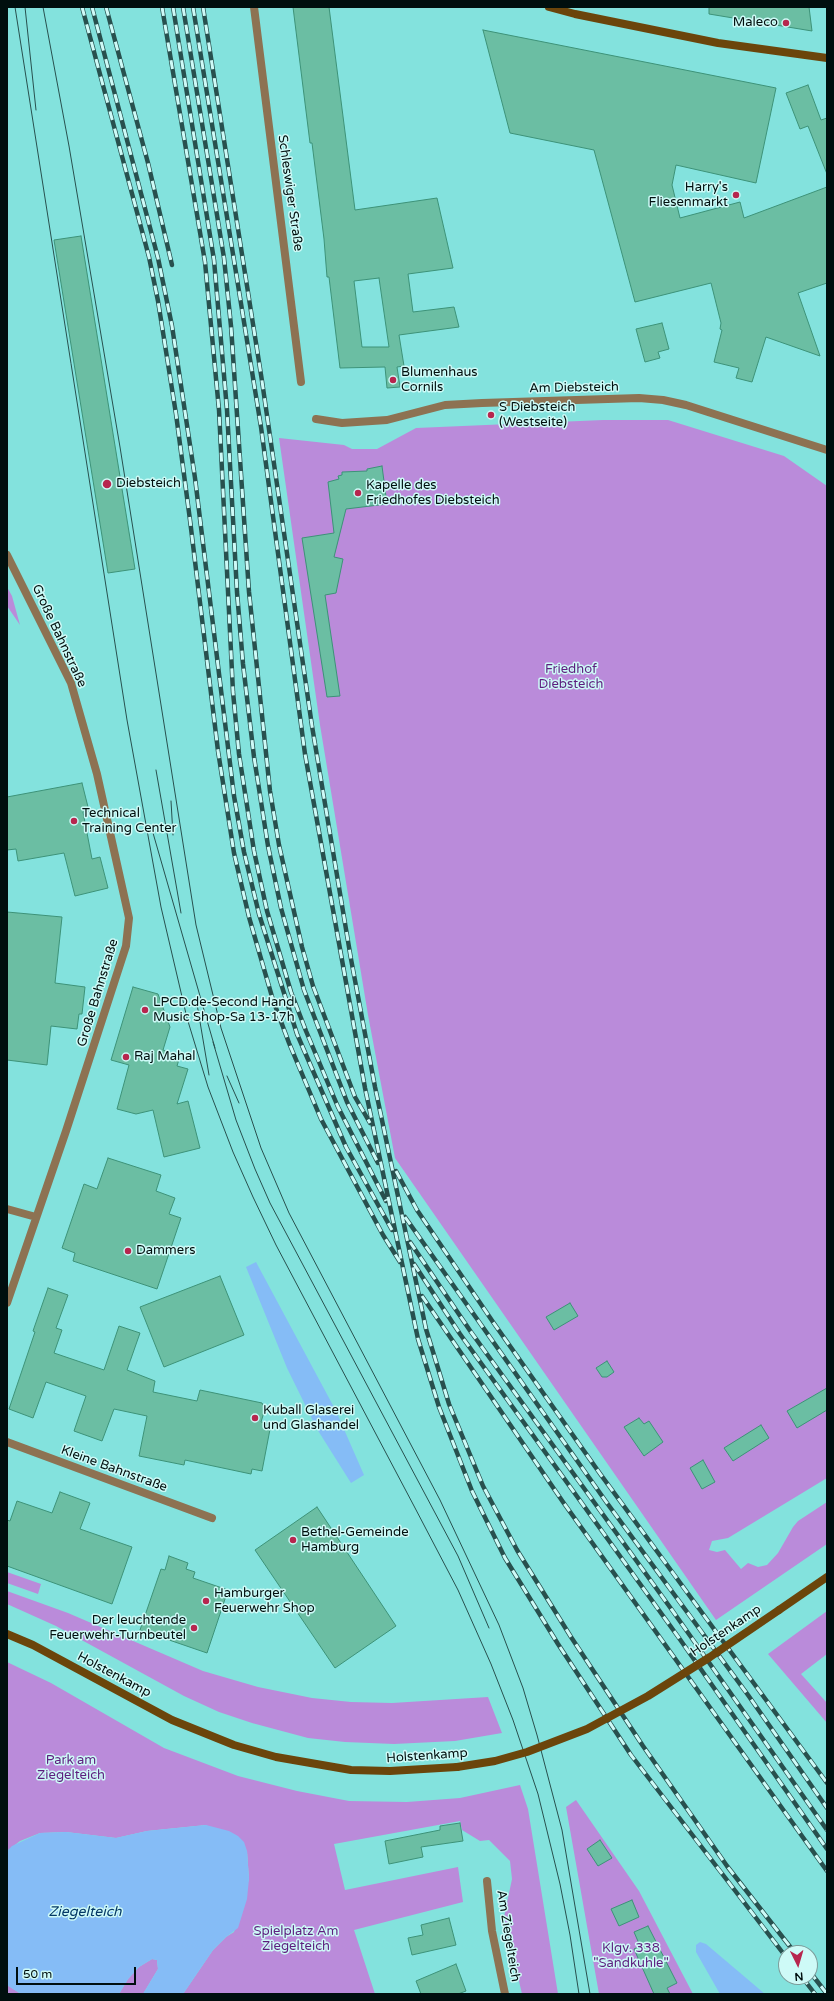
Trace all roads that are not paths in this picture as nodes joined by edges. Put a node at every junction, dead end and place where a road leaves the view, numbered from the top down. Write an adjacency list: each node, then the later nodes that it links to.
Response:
1 (254, 7): 4 (street, Schleswiger Straße)
2 (549, 7): 3 (main road)
3 (827, 58)
4 (301, 382)
5 (316, 419): 6 (street, Am Diebsteich)
6 (827, 450)
7 (7, 555): 9 (street, Große Bahnstraße)
8 (7, 1209): 9 (street)
9 (36, 1217): 10 (street, Große Bahnstraße)
10 (7, 1303)
11 (7, 1442): 12 (street, Kleine Bahnstraße)
12 (212, 1518)
13 (827, 1577): 14 (main road, Holstenkamp, bridge)
14 (7, 1634)
15 (487, 1881): 16 (street, Am Ziegelteich)
16 (505, 1994)

